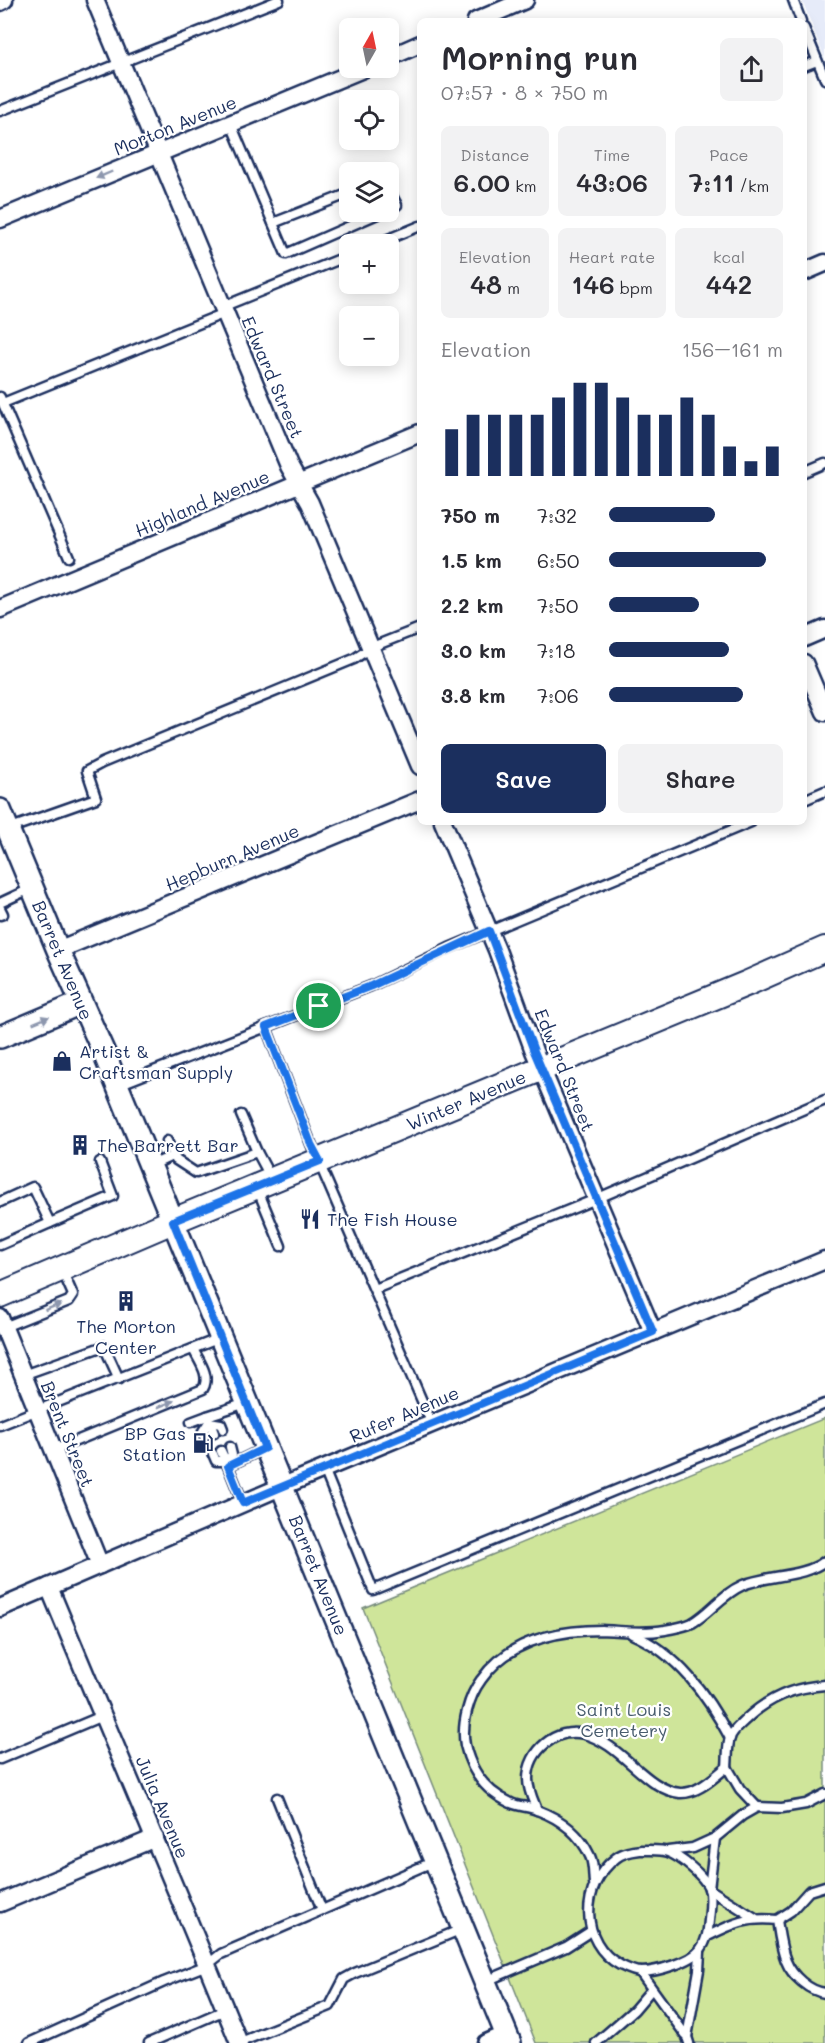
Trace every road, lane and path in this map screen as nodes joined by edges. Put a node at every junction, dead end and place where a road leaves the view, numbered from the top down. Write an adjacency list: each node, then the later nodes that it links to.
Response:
1 (95, 0): 11 (street, Edward Street)
2 (279, 0): 11 (lane)
3 (525, 0): 5 (street)
4 (793, 0): 6 (lane)
5 (483, 18)
6 (800, 18)
7 (807, 35): 10 (lane)
8 (417, 45): 9 (street)
9 (399, 53)
10 (818, 61): 12 (lane); 14 (lane)
11 (122, 63): 15 (lane); 17 (street, Edward Street)
12 (807, 65)
13 (341, 78): 16 (street, Morton Avenue)
14 (825, 79)
15 (0, 111)
16 (231, 124): 17 (street, Morton Avenue); 21 (lane)
17 (159, 154): 19 (street, Morton Avenue, one-way to 19); 27 (street, Edward Street)
18 (339, 197): 21 (lane)
19 (0, 219)
20 (359, 222): 21 (lane)
21 (273, 223)
22 (417, 227): 23 (lane)
23 (399, 235)
24 (339, 260): 27 (lane)
25 (825, 263): 26 (street)
26 (807, 271)
27 (224, 310): 28 (lane); 32 (street, Edward Street)
28 (1, 400): 33 (lane)
29 (417, 434): 32 (street, Highland Avenue)
30 (825, 463): 31 (lane)
31 (807, 471)
32 (299, 484): 34 (street, Highland Avenue); 38 (street, Edward Street)
33 (69, 557)
34 (0, 609)
35 (417, 629): 38 (lane)
36 (825, 629): 37 (street)
37 (807, 637)
38 (372, 647): 41 (street, Edward Street); 45 (lane)
39 (807, 670): 40 (street)
40 (825, 712)
41 (417, 759)
42 (825, 791): 43 (lane)
43 (807, 799)
44 (417, 801): 54 (street, Hepburn Avenue)
45 (4, 820): 48 (street, Barret Avenue)
46 (444, 825): 52 (street, Edward Street)
47 (744, 825): 52 (lane)
48 (33, 888): 49 (lane); 54 (street, Barret Avenue)
49 (0, 903)
50 (0, 908): 51 (lane)
51 (0, 915)
52 (489, 931): 56 (lane); 58 (street, Edward Street)
53 (825, 949): 58 (main road, Winter Avenue)
54 (58, 951): 55 (street, Barret Avenue)
55 (81, 1003): 57 (street, one-way to 55); 59 (street, Barret Avenue)
56 (266, 1027): 59 (lane); 65 (lane)
57 (0, 1036)
58 (542, 1068): 65 (main road, Winter Avenue); 69 (street, Edward Street)
59 (117, 1086): 67 (street, Barret Avenue)
60 (825, 1100): 69 (lane)
61 (241, 1115): 63 (lane)
62 (167, 1141): 64 (lane)
63 (257, 1152): 64 (lane); 68 (lane)
64 (174, 1155): 67 (lane)
65 (320, 1161): 68 (main road, Winter Avenue); 77 (lane)
66 (100, 1162): 72 (lane)
67 (149, 1166): 71 (street, Barret Avenue)
68 (265, 1184): 71 (main road, Winter Avenue); 74 (lane)
69 (596, 1199): 77 (lane); 80 (street, Edward Street)
70 (0, 1202): 72 (lane)
71 (173, 1221): 76 (main road, Winter Avenue); 81 (street, Barret Avenue)
72 (50, 1224): 73 (lane)
73 (0, 1245)
74 (281, 1246)
75 (825, 1260): 80 (street, Rufer Avenue)
76 (61, 1269): 78 (main road, Winter Avenue); 79 (lane, one-way to 76)
77 (375, 1289): 90 (lane)
78 (0, 1295)
79 (2, 1322): 83 (street, Brent Street)
80 (653, 1332): 90 (street, Rufer Avenue)
81 (221, 1338): 82 (lane); 85 (street, Barret Avenue)
82 (193, 1349): 84 (lane); 97 (lane, one-way to 82)
83 (23, 1375): 84 (lane); 87 (street, Brent Street)
84 (119, 1379): 87 (lane)
85 (246, 1403): 88 (lane); 96 (street, Barret Avenue)
86 (825, 1404): 100 (lane)
87 (38, 1411): 91 (lane); 97 (street, Brent Street)
88 (208, 1419): 89 (lane); 92 (lane); 93 (lane); 94 (lane)
89 (191, 1422)
90 (432, 1424): 100 (street, Rufer Avenue)
91 (0, 1425)
92 (223, 1429)
93 (214, 1433)
94 (204, 1436)
95 (230, 1447): 99 (lane)
96 (265, 1448): 99 (lane); 101 (street, Barret Avenue)
97 (54, 1450): 104 (street, Brent Street)
98 (217, 1453): 99 (lane)
99 (227, 1464): 102 (lane)
100 (324, 1468): 101 (street, Rufer Avenue)
101 (283, 1486): 102 (street, Rufer Avenue); 120 (street, Barret Avenue)
102 (243, 1503): 104 (street, Rufer Avenue)
103 (825, 1561): 107 (lane)
104 (100, 1565): 105 (street, Rufer Avenue)
105 (49, 1587): 106 (street, Rufer Avenue); 109 (street, Julia Avenue)
106 (0, 1608)
107 (631, 1633): 110 (lane); 116 (lane)
108 (825, 1685): 110 (lane)
109 (102, 1716): 111 (lane); 117 (street, Julia Avenue)
110 (730, 1738): 112 (lane)
111 (0, 1759)
112 (727, 1767): 115 (lane); 116 (lane)
113 (825, 1794): 115 (lane)
114 (277, 1798): 125 (lane)
115 (757, 1808): 118 (lane)
116 (537, 1810): 121 (lane)
117 (155, 1838): 124 (street); 132 (street, Julia Avenue)
118 (716, 1838): 119 (lane); 123 (lane)
119 (667, 1851): 121 (lane); 123 (lane)
120 (435, 1861): 125 (lane); 128 (street, Barret Avenue)
121 (594, 1883): 129 (lane)
122 (824, 1886): 127 (lane)
123 (709, 1889): 126 (lane); 130 (lane)
124 (0, 1903)
125 (322, 1910): 132 (lane)
126 (754, 1918): 127 (lane); 130 (lane)
127 (777, 1920): 136 (lane)
128 (463, 1929): 134 (street, Barret Avenue); 142 (lane)
129 (591, 1931): 133 (lane); 134 (lane)
130 (708, 1936): 131 (lane)
131 (700, 1952): 133 (lane); 139 (lane)
132 (207, 1965): 137 (street, Julia Avenue); 140 (lane)
133 (640, 1972): 135 (lane)
134 (485, 1981): 138 (street, Barret Avenue)
135 (651, 1990): 139 (lane); 144 (lane)
136 (825, 1994)
137 (225, 2010): 141 (lane); 142 (street, Julia Avenue)
138 (508, 2039): 143 (street)
139 (688, 2040)
140 (29, 2043)
141 (149, 2043)
142 (238, 2043)
143 (486, 2043)
144 (596, 2043)

